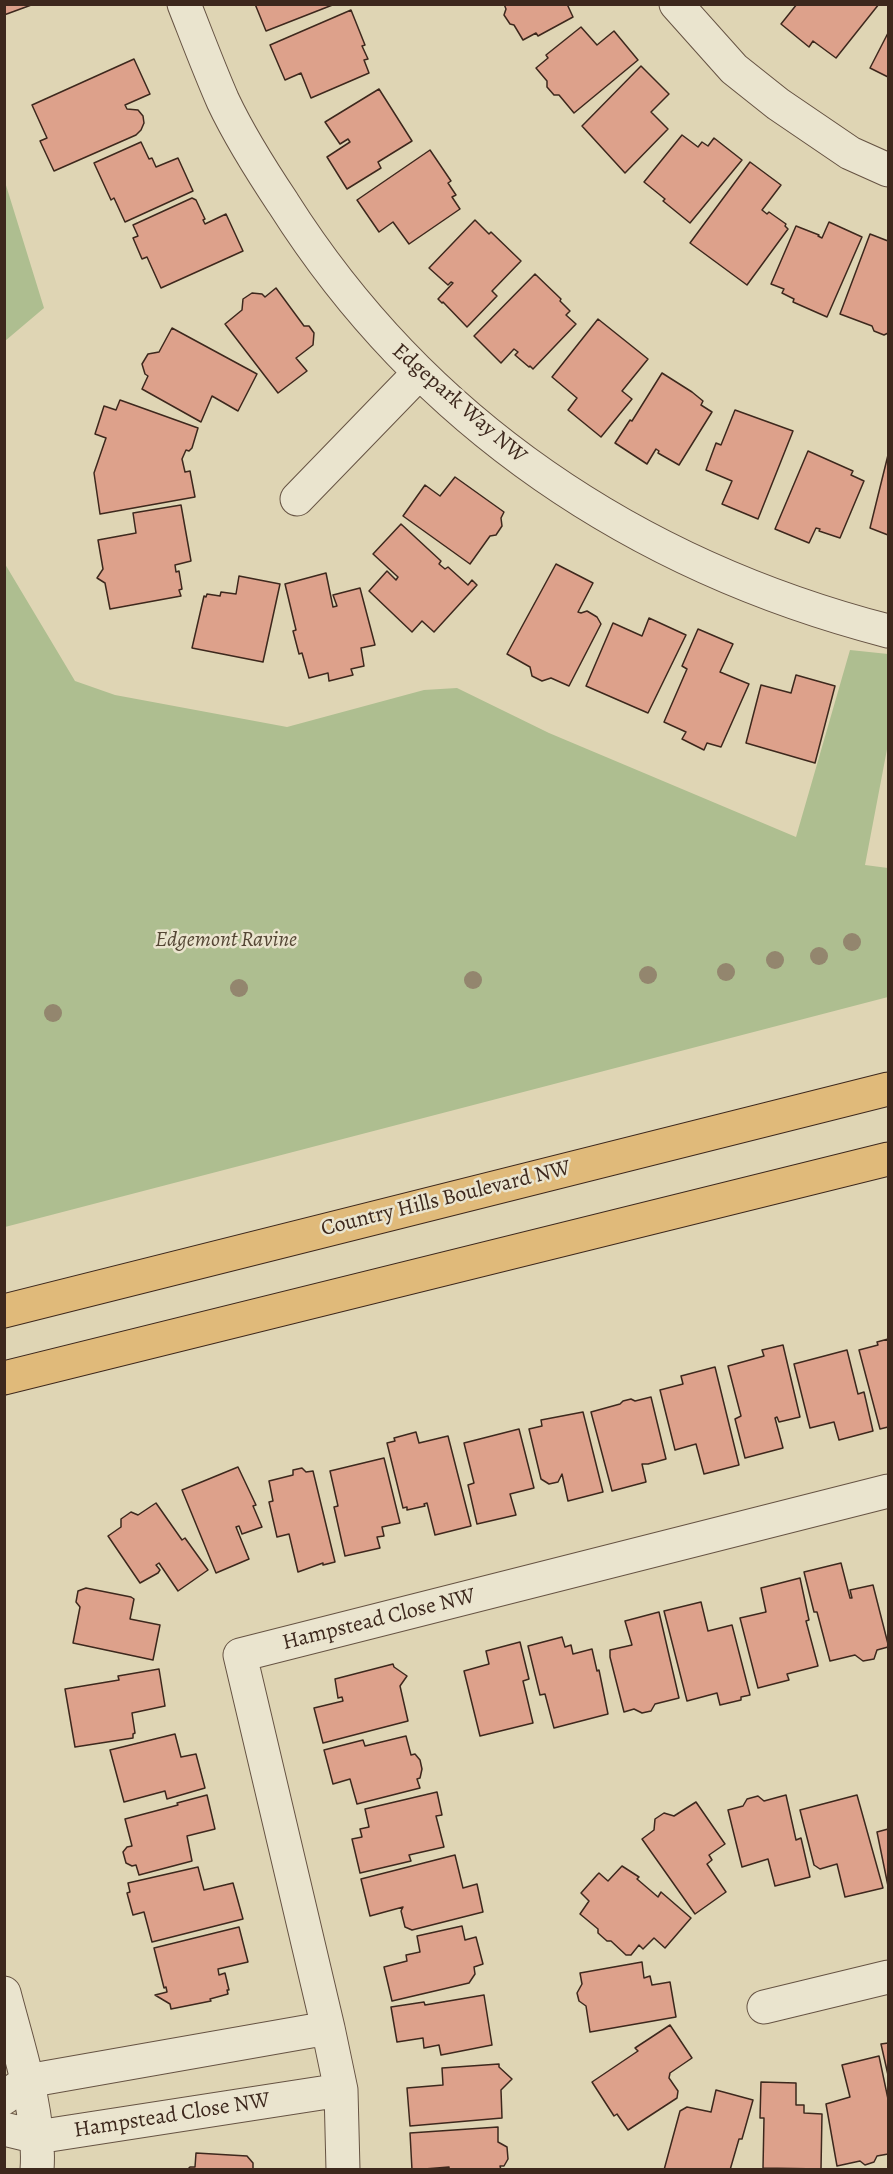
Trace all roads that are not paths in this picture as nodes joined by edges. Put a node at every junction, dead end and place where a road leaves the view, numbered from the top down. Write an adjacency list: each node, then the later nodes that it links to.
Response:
1 (184, 4): 4 (street, Edgepark Way NW)
2 (676, 4): 3 (street)
3 (888, 171)
4 (419, 373): 5 (street); 6 (street, Edgepark Way NW)
5 (297, 499)
6 (888, 631)
7 (888, 1089): 9 (main road, Country Hills Boulevard NW)
8 (888, 1159): 10 (main road)
9 (4, 1311)
10 (4, 1378)
11 (888, 1491): 15 (street, Hampstead Close NW)
12 (888, 1977): 14 (street)
13 (4, 1993): 16 (street)
14 (764, 2007)
15 (328, 2028): 16 (street); 17 (street, Hampstead Close NW)
16 (16, 2089): 19 (street)
17 (341, 2090): 19 (street, Hampstead Close NW); 21 (street, Hampstead Close NW)
18 (4, 2129): 19 (street, Hampstead Close NW)
19 (37, 2137): 20 (street)
20 (37, 2169)
21 (343, 2169)

